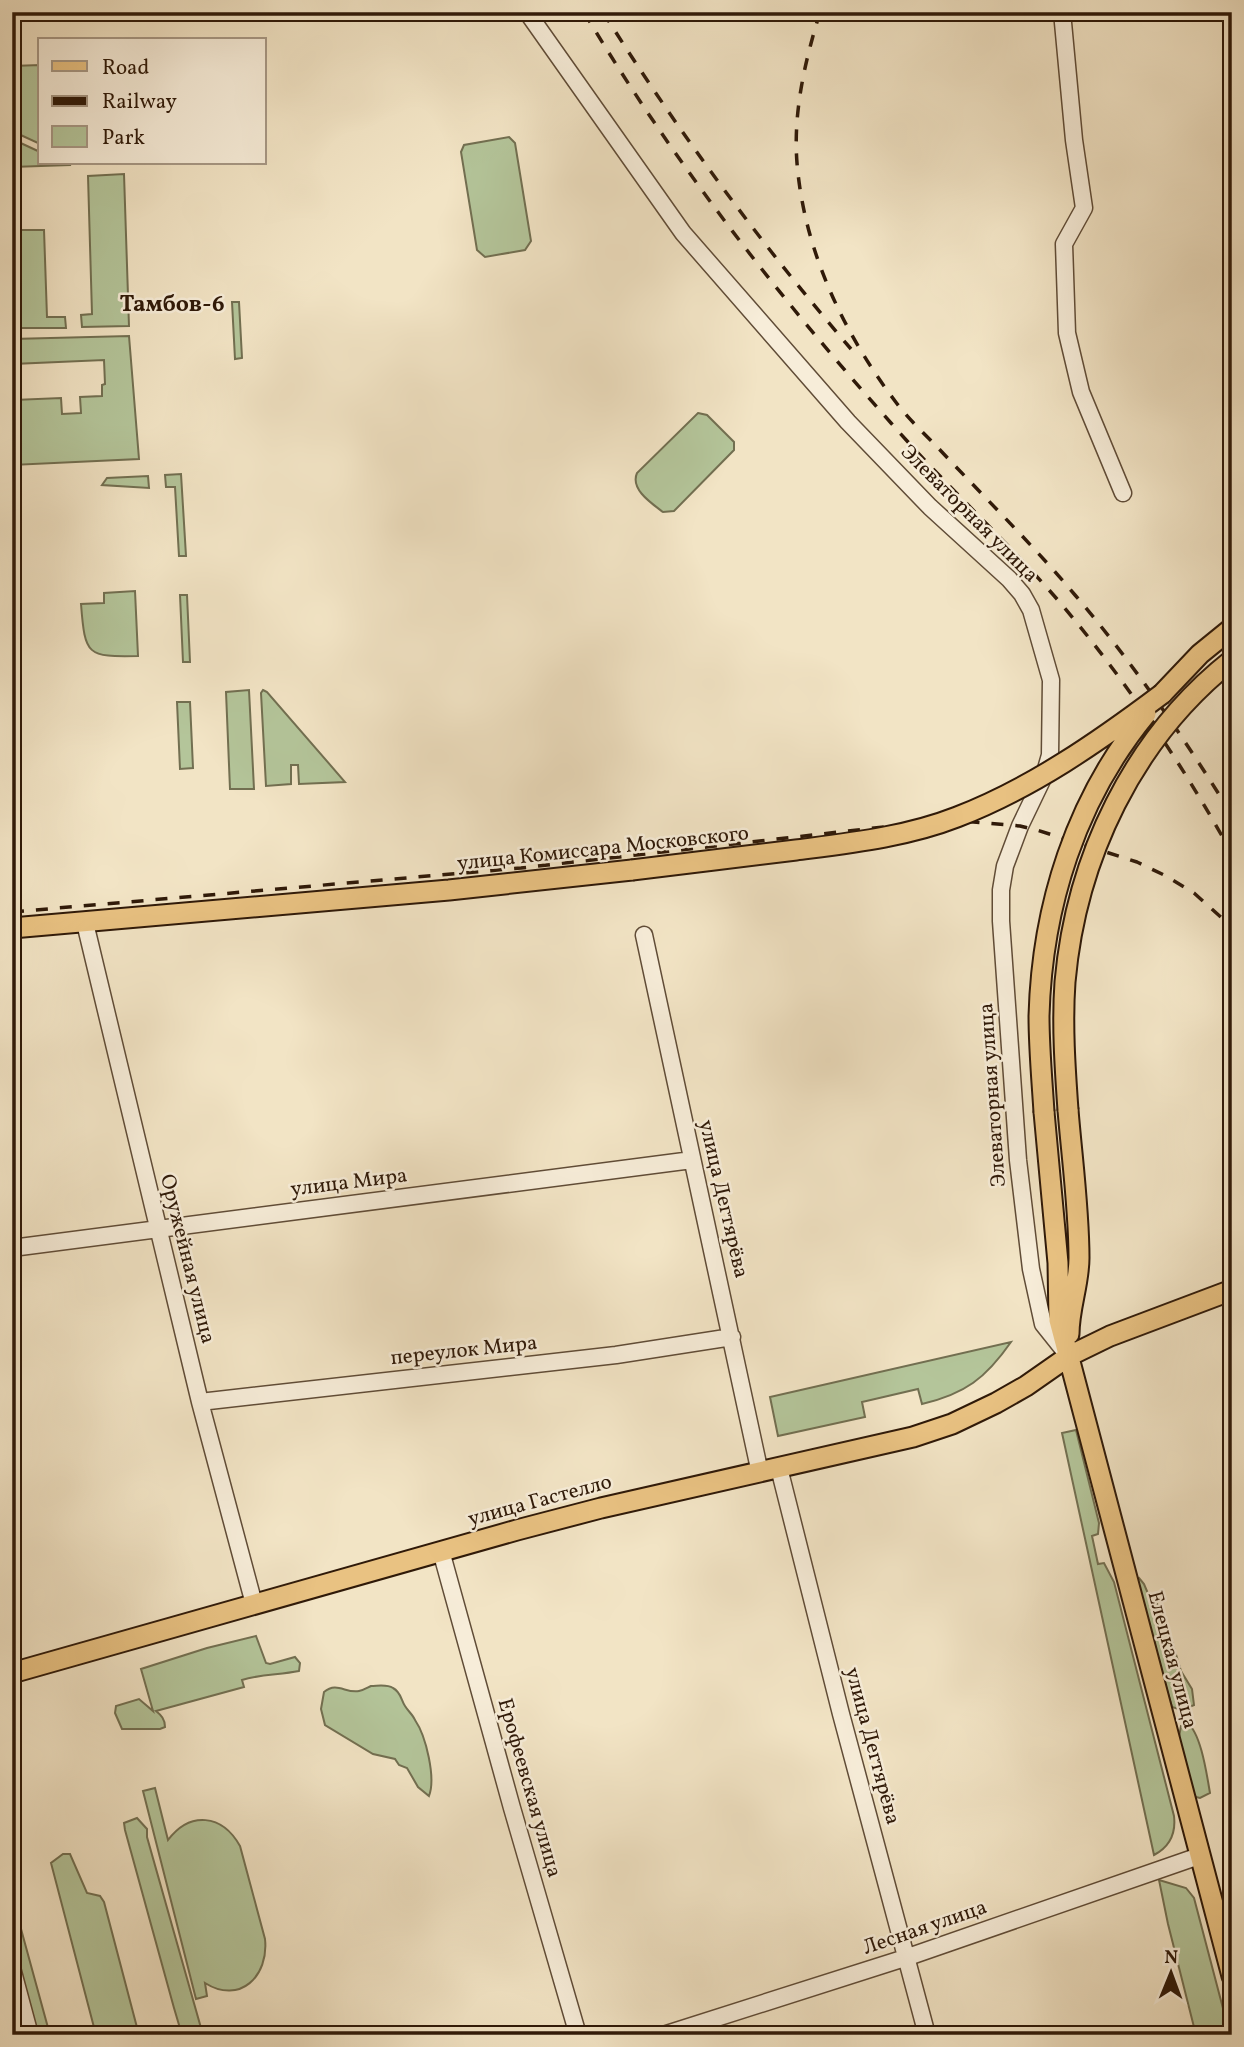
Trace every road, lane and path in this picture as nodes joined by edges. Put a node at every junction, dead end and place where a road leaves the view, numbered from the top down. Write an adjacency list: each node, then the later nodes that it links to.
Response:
1 (527, 12): 15 (street, Элеваторная улица)
2 (1062, 12): 3 (street)
3 (1123, 493)
4 (1232, 628): 6 (main road)
5 (1232, 660): 15 (main road, bridge)
6 (1162, 694): 7 (main road, улица Комиссара Московского, bridge); 15 (main road, bridge)
7 (85, 923): 8 (main road, улица Комиссара Московского); 11 (street, Оружейная улица)
8 (12, 928)
9 (644, 935): 10 (street, улица Дегтярёва)
10 (692, 1160): 11 (street, улица Мира); 14 (street, улица Дегтярёва)
11 (158, 1229): 12 (street, улица Мира); 16 (street, Оружейная улица)
12 (12, 1248)
13 (1232, 1290): 15 (main road, улица Гастелло)
14 (732, 1337): 16 (street, переулок Мира); 17 (street, улица Дегтярёва)
15 (1069, 1356): 17 (main road, улица Гастелло); 21 (main road, Елецкая улица)
16 (200, 1402): 19 (street, Оружейная улица)
17 (769, 1471): 18 (main road, улица Гастелло); 22 (street, улица Дегтярёва)
18 (441, 1551): 19 (main road, улица Гастелло); 26 (street, Ерофеевская улица)
19 (254, 1604): 20 (main road, улица Гастелло)
20 (12, 1673)
21 (1199, 1856): 22 (street, Лесная улица); 24 (main road, Елецкая улица)
22 (908, 1957): 27 (street, Лесная улица); 28 (street, улица Дегтярёва)
23 (12, 1968): 25 (street)
24 (1232, 1976)
25 (30, 2035)
26 (578, 2035)
27 (663, 2035)
28 (927, 2035)

